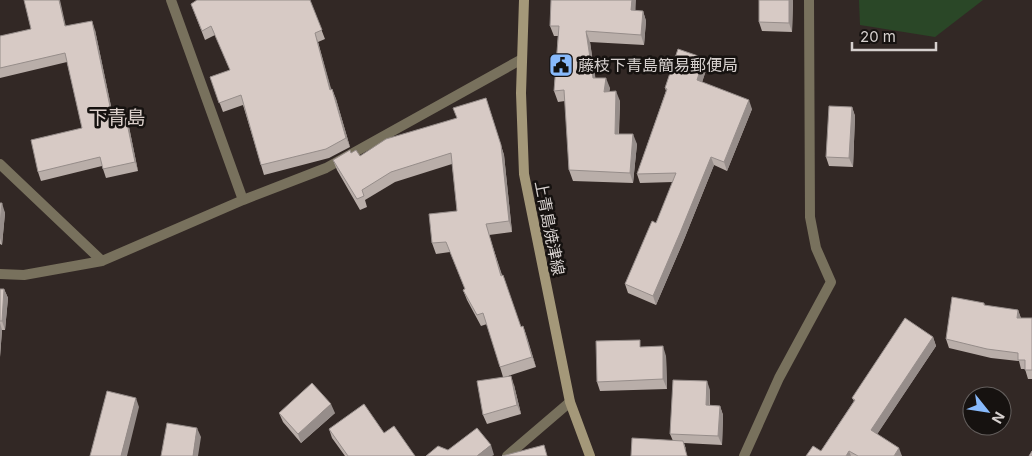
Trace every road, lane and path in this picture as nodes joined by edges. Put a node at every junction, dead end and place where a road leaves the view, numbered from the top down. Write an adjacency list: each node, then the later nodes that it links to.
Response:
1 (172, 0): 6 (street)
2 (524, 0): 4 (main road, 上青島焼津線)
3 (809, 0): 12 (street)
4 (522, 59): 6 (street); 9 (main road, 上青島焼津線)
5 (0, 164): 7 (street)
6 (243, 200): 7 (street)
7 (102, 261): 8 (street)
8 (0, 274)
9 (570, 402): 10 (street); 11 (main road, 上青島焼津線)
10 (507, 456)
11 (590, 456)
12 (744, 456)

